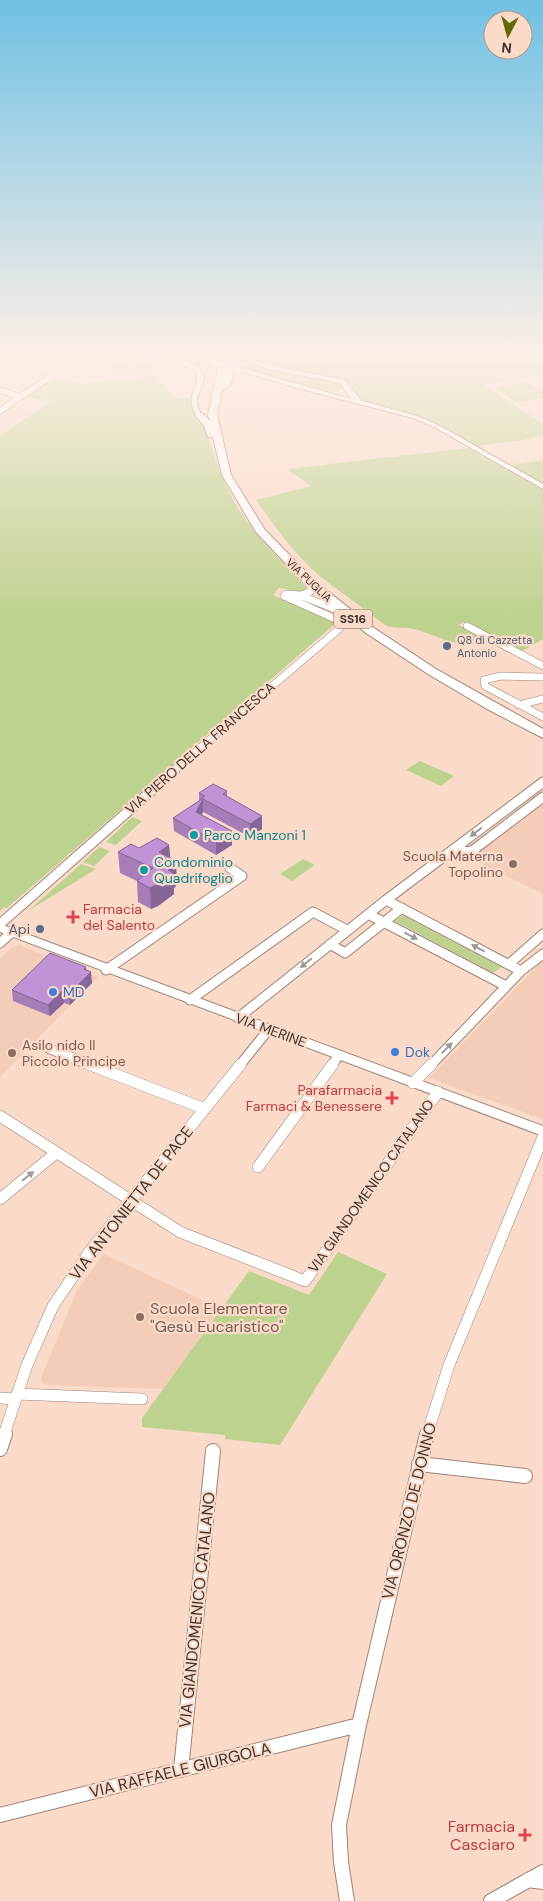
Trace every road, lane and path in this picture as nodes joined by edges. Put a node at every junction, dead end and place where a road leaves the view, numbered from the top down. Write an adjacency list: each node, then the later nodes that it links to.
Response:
1 (213, 441): 5 (highway)
2 (217, 441): 5 (highway, VIA PUGLIA / SS16)
3 (223, 441): 16 (highway, VIA PUGLIA / SS16)
4 (461, 441): 6 (street)
5 (218, 447): 7 (highway, VIA PUGLIA / SS16)
6 (543, 487)
7 (302, 576): 8 (street, VIA PIERO DELLA FRANCESCA); 9 (highway, VIA PUGLIA / SS16)
8 (297, 594): 9 (street); 28 (street, VIA PIERO DELLA FRANCESCA)
9 (353, 620): 17 (highway, VIA PUGLIA / SS16)
10 (467, 626): 11 (street)
11 (543, 666)
12 (543, 677): 14 (street)
13 (543, 699): 14 (street)
14 (519, 704): 15 (street)
15 (543, 716)
16 (543, 725)
17 (543, 734)
18 (543, 782): 20 (street)
19 (543, 796): 21 (street)
20 (503, 812): 21 (street); 22 (street, one-way to 22)
21 (514, 818): 22 (street)
22 (455, 848): 24 (street)
23 (230, 868): 36 (street)
24 (386, 900): 25 (street); 26 (street)
25 (402, 908): 27 (street); 35 (street, one-way to 25)
26 (368, 914): 27 (street); 29 (street)
27 (384, 922): 33 (street); 38 (street, one-way to 38)
28 (0, 924)
29 (347, 930): 33 (street); 39 (street)
30 (6, 931): 32 (street); 36 (street, VIA MERINE)
31 (543, 934): 35 (street)
32 (0, 943)
33 (330, 944): 40 (street, one-way to 40)
34 (543, 954): 37 (street)
35 (509, 964): 37 (street)
36 (106, 970): 39 (street, VIA MERINE)
37 (521, 971): 38 (street)
38 (506, 986): 44 (street, one-way to 38)
39 (190, 1000): 40 (street, VIA MERINE)
40 (238, 1018): 41 (street, VIA MERINE)
41 (269, 1029): 43 (street, VIA MERINE); 46 (street, VIA ANTONIETTA DE PACE)
42 (50, 1049): 46 (street)
43 (339, 1055): 44 (street, VIA MERINE); 51 (street)
44 (413, 1083): 45 (street, VIA MERINE)
45 (438, 1092): 48 (street, VIA MERINE); 53 (street, VIA GIANDOMENICO CATALANO)
46 (205, 1108): 53 (street, VIA ANTONIETTA DE PACE)
47 (0, 1116): 50 (street)
48 (543, 1132)
49 (543, 1138): 59 (street, VIA ORONZO DE DONNO)
50 (56, 1153): 52 (street, one-way to 50); 53 (street)
51 (258, 1168)
52 (0, 1199)
53 (130, 1201): 54 (street, VIA ANTONIETTA DE PACE)
54 (16, 1396): 55 (street); 56 (street); 57 (street, VIA ANTONIETTA DE PACE)
55 (0, 1398)
56 (142, 1399)
57 (0, 1449)
58 (213, 1451): 62 (street, VIA GIANDOMENICO CATALANO)
59 (419, 1464): 60 (street); 61 (street, VIA ORONZO DE DONNO)
60 (524, 1476)
61 (359, 1724): 62 (street, VIA RAFFAELE GIURGOLA); 66 (street, VIA ORONZO DE DONNO)
62 (181, 1770): 63 (street, VIA RAFFAELE GIURGOLA)
63 (0, 1815)
64 (543, 1872): 65 (street)
65 (536, 1881): 67 (street)
66 (346, 1901)
67 (491, 1901)

